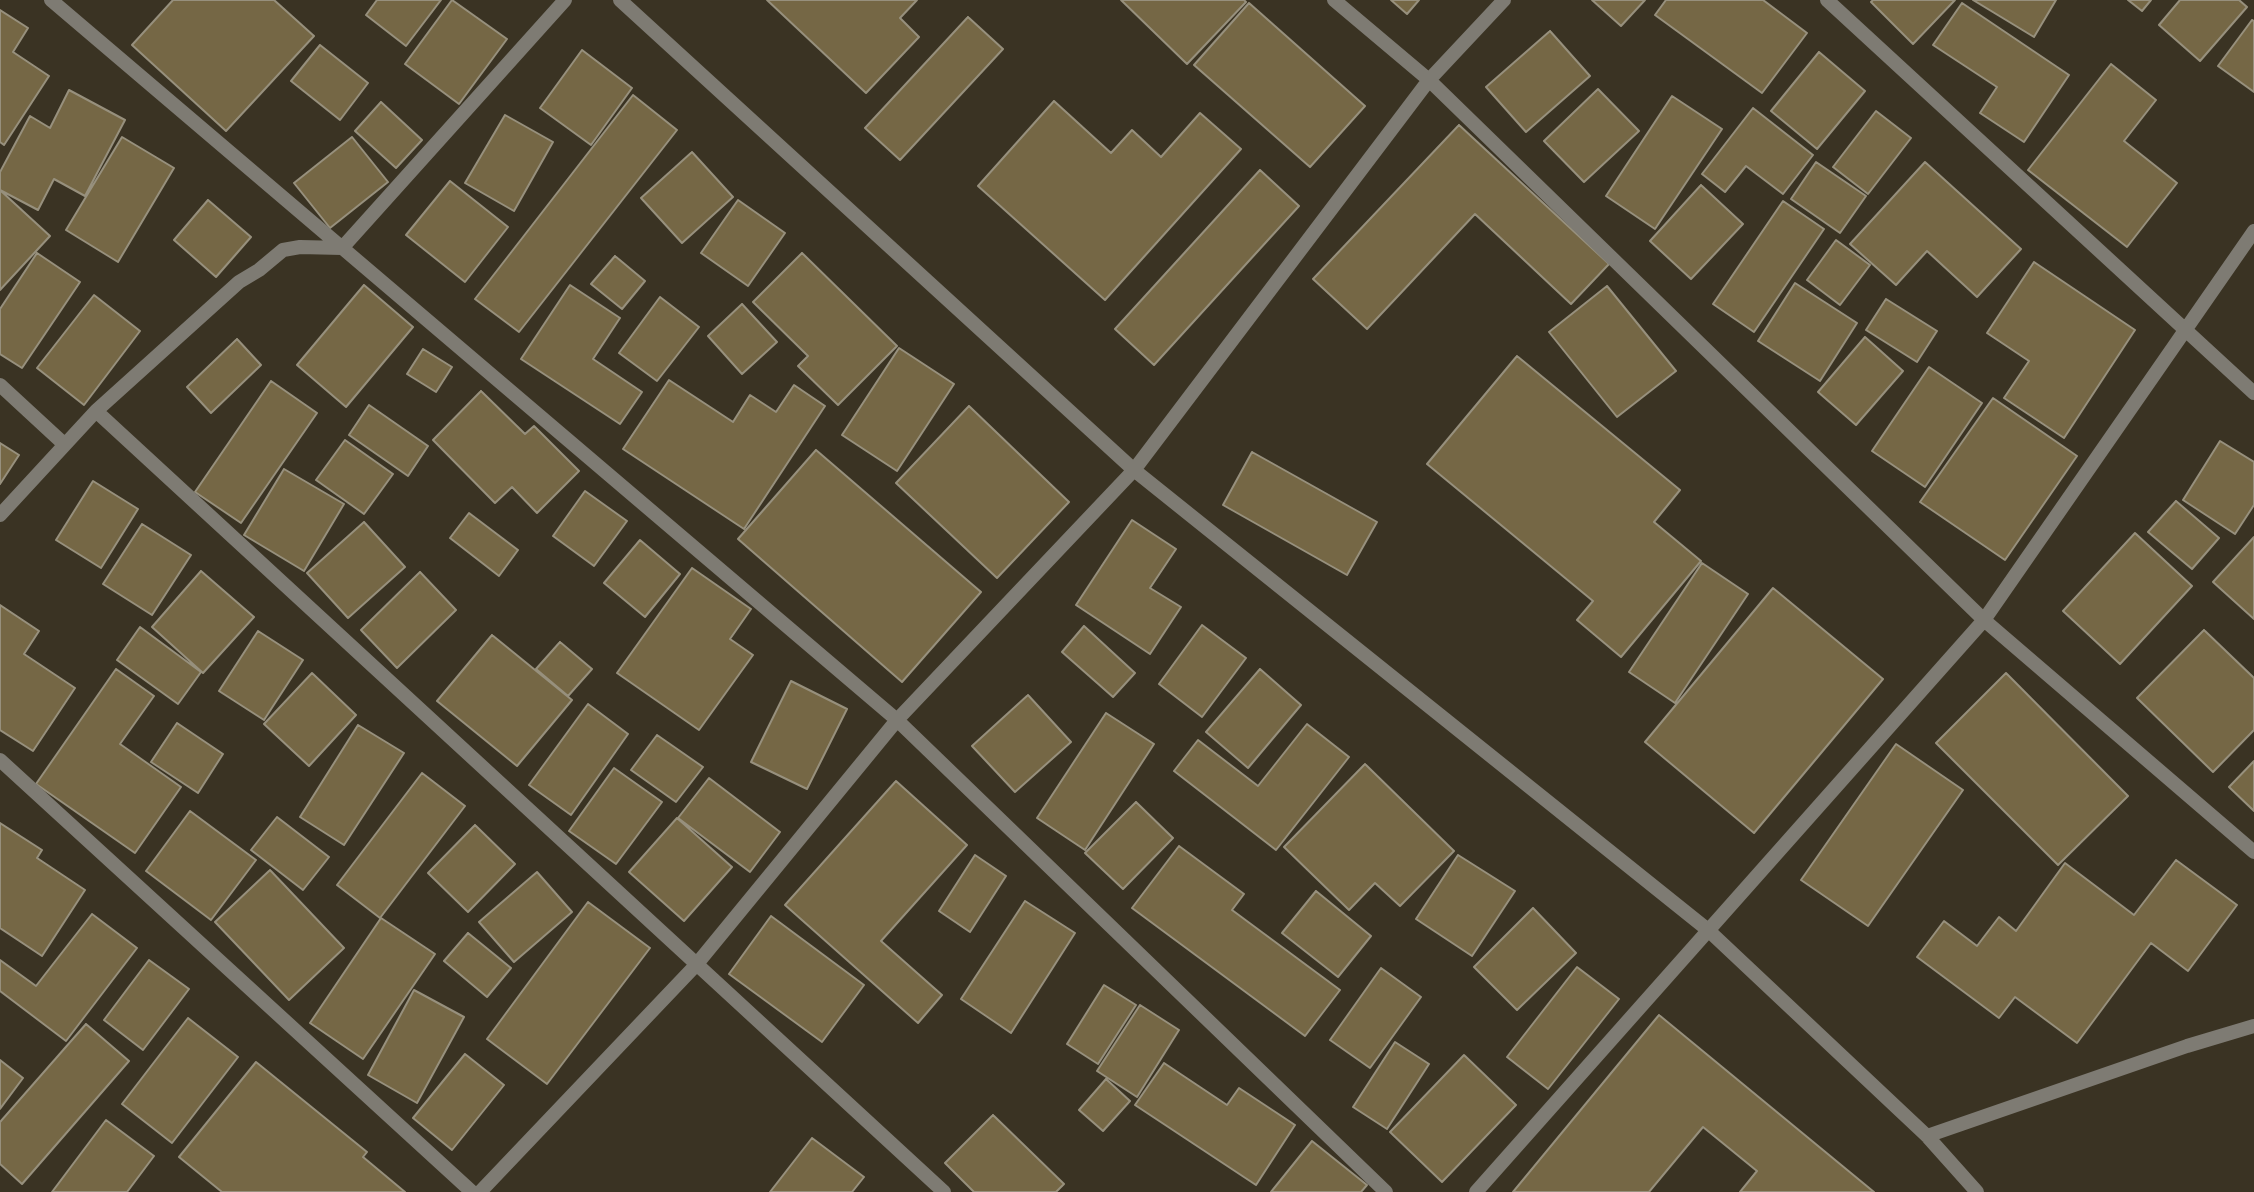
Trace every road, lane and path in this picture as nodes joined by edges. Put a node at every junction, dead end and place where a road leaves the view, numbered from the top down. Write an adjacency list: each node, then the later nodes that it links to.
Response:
1 (51, 0): 9 (street)
2 (565, 0): 9 (street)
3 (620, 0): 15 (street)
4 (1334, 0): 7 (street)
5 (1504, 0): 7 (street)
6 (1826, 0): 10 (street)
7 (1429, 80): 15 (street); 17 (street)
8 (2254, 231): 10 (street)
9 (342, 248): 13 (street); 18 (street)
10 (2185, 328): 12 (street); 17 (street)
11 (0, 384): 14 (street)
12 (2254, 393)
13 (96, 411): 14 (street); 22 (street)
14 (64, 444): 16 (street)
15 (1134, 470): 18 (street); 21 (street)
16 (0, 515)
17 (1984, 620): 20 (street); 21 (street)
18 (897, 720): 22 (street); 28 (street)
19 (0, 760): 25 (street)
20 (2254, 852)
21 (1708, 930): 24 (street); 29 (street)
22 (696, 965): 26 (street); 27 (street)
23 (2254, 1026): 24 (street)
24 (1927, 1136): 30 (street)
25 (472, 1192)
26 (480, 1192)
27 (944, 1192)
28 (1386, 1192)
29 (1476, 1192)
30 (1978, 1192)

